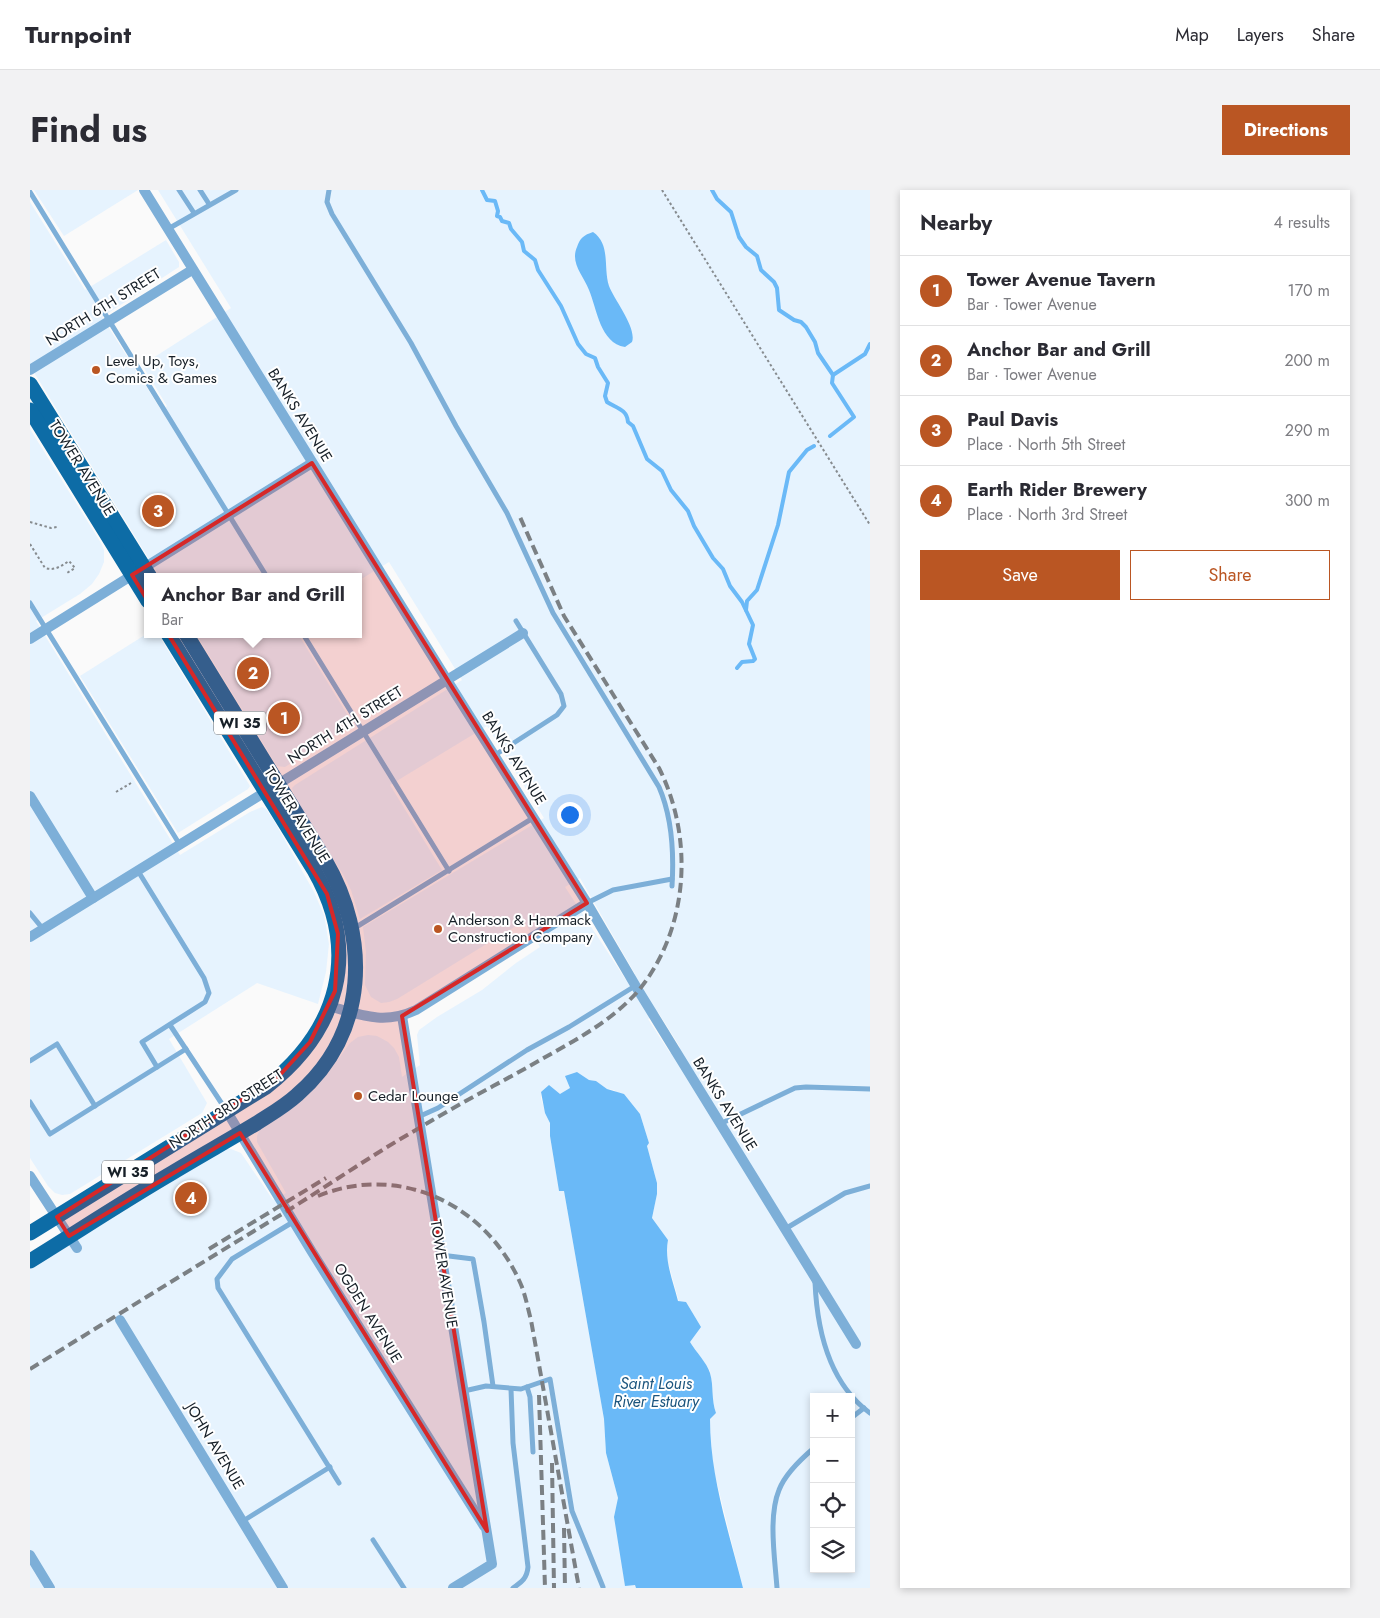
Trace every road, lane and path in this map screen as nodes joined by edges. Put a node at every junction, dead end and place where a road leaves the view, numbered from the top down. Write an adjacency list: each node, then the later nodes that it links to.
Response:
1 (144, 190): 10 (street, BANKS AVENUE)
2 (179, 190): 9 (lane)
3 (200, 190): 8 (lane)
4 (236, 190): 8 (lane)
5 (329, 190): 44 (lane)
6 (662, 190): 19 (path)
7 (30, 192): 12 (lane)
8 (209, 204): 9 (lane)
9 (194, 213): 10 (lane)
10 (168, 229): 11 (street, BANKS AVENUE)
11 (192, 270): 12 (street, NORTH 6TH STREET); 16 (street, BANKS AVENUE)
12 (110, 321): 13 (street, NORTH 6TH STREET); 17 (lane)
13 (30, 370)
14 (30, 384): 23 (main road, TOWER AVENUE)
15 (30, 410): 23 (main road, TOWER AVENUE)
16 (312, 463): 17 (street); 33 (street, BANKS AVENUE)
17 (229, 515): 23 (street); 24 (lane)
18 (30, 522): 20 (path)
19 (870, 525)
20 (57, 527)
21 (30, 544): 22 (path)
22 (67, 573)
23 (142, 573): 27 (street)
24 (265, 573)
25 (30, 603): 27 (lane)
26 (516, 621): 28 (lane)
27 (46, 628): 32 (street); 36 (lane)
28 (523, 633): 33 (street, NORTH 4TH STREET); 35 (lane)
29 (171, 638): 37 (main road, TOWER AVENUE / WI 35)
30 (188, 638): 37 (main road, TOWER AVENUE / WI 35)
31 (305, 638): 34 (lane)
32 (30, 639)
33 (446, 680): 34 (street, NORTH 4TH STREET); 35 (street, BANKS AVENUE)
34 (363, 732): 37 (street, NORTH 4TH STREET); 43 (lane)
35 (494, 756): 40 (street, BANKS AVENUE)
36 (139, 779): 38 (path); 41 (lane)
37 (272, 788): 41 (street, NORTH 4TH STREET); 50 (main road, TOWER AVENUE / WI 35); 53 (main road, TOWER AVENUE / WI 35)
38 (116, 792)
39 (30, 796): 46 (street)
40 (534, 818): 43 (lane); 47 (street, BANKS AVENUE)
41 (180, 845): 42 (street, NORTH 4TH STREET)
42 (138, 870): 46 (street, NORTH 4TH STREET); 56 (lane)
43 (449, 871): 50 (lane)
44 (672, 879): 45 (lane); 47 (lane)
45 (672, 886)
46 (93, 898): 49 (street, NORTH 4TH STREET)
47 (587, 903): 52 (street, BANKS AVENUE); 55 (street)
48 (30, 913): 49 (lane)
49 (43, 929): 51 (street, NORTH 4TH STREET)
50 (353, 929): 54 (main road, TOWER AVENUE / WI 35)
51 (30, 937)
52 (636, 986): 64 (lane); 65 (street, BANKS AVENUE)
53 (329, 1006): 54 (street); 63 (main road, NORTH 3RD STREET / WI 35)
54 (350, 1012): 55 (street); 66 (main road, NORTH 3RD STREET / WI 35)
55 (402, 1016): 64 (street, TOWER AVENUE)
56 (170, 1025): 57 (lane); 59 (lane)
57 (186, 1049): 59 (lane); 63 (lane)
58 (30, 1061): 62 (lane)
59 (157, 1067): 62 (lane)
60 (870, 1089): 65 (lane)
61 (30, 1102): 62 (lane)
62 (95, 1106)
63 (226, 1110): 66 (street, OGDEN AVENUE); 69 (main road, NORTH 3RD STREET / WI 35)
64 (417, 1118): 74 (street, TOWER AVENUE)
65 (720, 1124): 71 (street, BANKS AVENUE)
66 (240, 1134): 70 (street, OGDEN AVENUE); 73 (main road, NORTH 3RD STREET / WI 35)
67 (30, 1176): 69 (street)
68 (870, 1186): 71 (lane)
69 (57, 1217): 72 (main road, NORTH 3RD STREET / WI 35); 73 (street)
70 (294, 1222): 88 (lane); 91 (street, OGDEN AVENUE)
71 (784, 1228): 76 (street, BANKS AVENUE)
72 (30, 1233)
73 (73, 1242): 75 (main road, NORTH 3RD STREET / WI 35)
74 (441, 1256): 79 (lane); 82 (street, TOWER AVENUE)
75 (30, 1261)
76 (815, 1277): 78 (street, BANKS AVENUE); 83 (lane)
77 (120, 1320): 90 (street, JOHN AVENUE)
78 (856, 1344)
79 (492, 1386): 81 (lane); 82 (lane)
80 (527, 1388): 81 (lane); 86 (lane); 94 (lane)
81 (511, 1389): 99 (lane)
82 (464, 1391): 91 (street, TOWER AVENUE)
83 (864, 1408): 84 (lane); 85 (lane)
84 (870, 1413)
85 (855, 1415)
86 (532, 1452)
87 (810, 1452): 100 (lane)
88 (330, 1467): 89 (lane); 90 (lane)
89 (340, 1483)
90 (243, 1521): 96 (street, JOHN AVENUE)
91 (487, 1531): 98 (street, TOWER AVENUE)
92 (373, 1540): 97 (lane)
93 (30, 1556): 95 (street)
94 (604, 1587)
95 (50, 1588)
96 (283, 1588)
97 (404, 1588)
98 (453, 1588)
99 (513, 1588)
100 (777, 1588)

